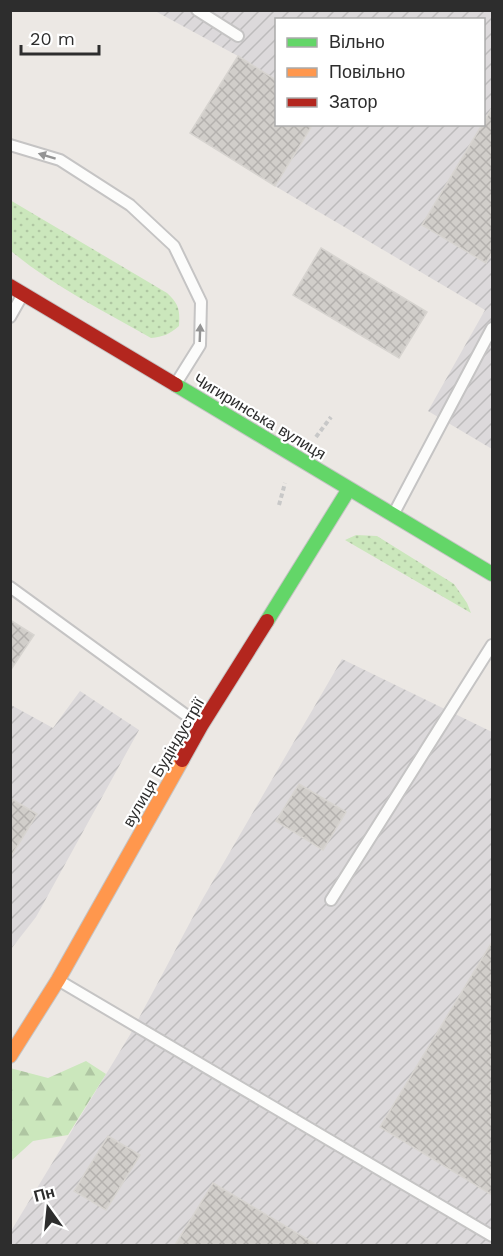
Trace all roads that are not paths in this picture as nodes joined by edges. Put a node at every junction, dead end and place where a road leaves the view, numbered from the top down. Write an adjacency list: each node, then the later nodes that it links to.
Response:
1 (198, 10): 2 (lane)
2 (238, 36)
3 (10, 145): 7 (lane, one-way to 3)
4 (17, 290): 5 (lane); 7 (street, Чигиринська вулиця)
5 (10, 317)
6 (492, 328): 9 (lane)
7 (175, 385): 8 (street, Чигиринська вулиця)
8 (349, 489): 9 (street, Чигиринська вулиця); 13 (street, вулиця Будіндустрії)
9 (393, 515): 10 (street, Чигиринська вулиця)
10 (492, 574)
11 (10, 587): 13 (lane)
12 (492, 645): 14 (lane)
13 (201, 726): 15 (street, вулиця Будіндустрії)
14 (331, 900)
15 (58, 980): 16 (street, вулиця Будіндустрії); 17 (lane)
16 (10, 1056)
17 (492, 1236)

